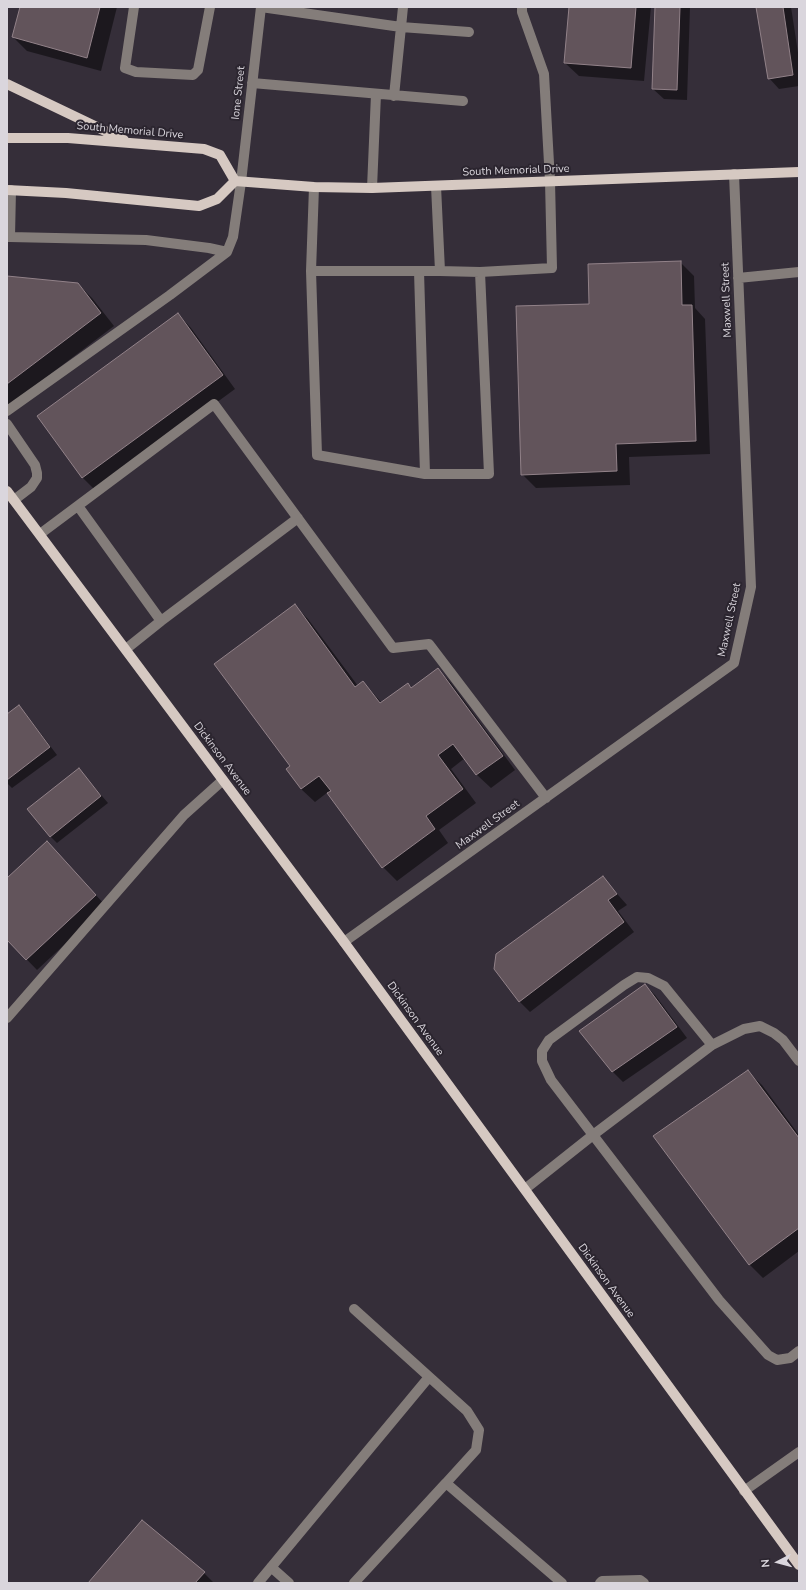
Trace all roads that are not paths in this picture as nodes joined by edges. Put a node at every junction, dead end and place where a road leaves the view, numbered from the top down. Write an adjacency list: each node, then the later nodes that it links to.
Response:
1 (134, 7): 2 (street)
2 (210, 7)
3 (261, 7): 6 (street); 8 (street, Ione Street)
4 (402, 7): 6 (street)
5 (522, 7): 17 (street)
6 (401, 27): 7 (street); 11 (street)
7 (469, 32)
8 (252, 83): 10 (street); 18 (street, Ione Street)
9 (7, 84): 14 (main road)
10 (376, 94): 11 (street); 21 (street)
11 (394, 96): 12 (street)
12 (463, 101)
13 (7, 138): 14 (main road, South Memorial Drive)
14 (129, 143): 18 (main road, South Memorial Drive)
15 (799, 172): 16 (main road, South Memorial Drive)
16 (734, 174): 17 (main road, South Memorial Drive); 30 (street, Maxwell Street)
17 (550, 181): 19 (main road, South Memorial Drive); 28 (street)
18 (238, 182): 20 (main road, South Memorial Drive); 22 (main road); 24 (street, Ione Street)
19 (436, 186): 21 (main road, South Memorial Drive); 27 (street)
20 (314, 187): 21 (main road, South Memorial Drive); 25 (street)
21 (372, 188)
22 (9, 190): 23 (street)
23 (8, 237): 24 (street)
24 (227, 252): 31 (street)
25 (311, 271): 26 (street); 33 (street)
26 (419, 271): 27 (street); 33 (street)
27 (440, 271): 28 (street)
28 (480, 272): 33 (street)
29 (799, 272): 30 (street)
30 (738, 278): 42 (street, Maxwell Street)
31 (7, 411)
32 (7, 424): 35 (street)
33 (425, 474)
34 (7, 491): 35 (main road, Dickinson Avenue)
35 (14, 500): 38 (main road, Dickinson Avenue)
36 (78, 506): 37 (street); 38 (street); 39 (street)
37 (298, 518): 39 (street); 42 (street)
38 (40, 534): 40 (main road, Dickinson Avenue)
39 (161, 621): 40 (street)
40 (126, 649): 41 (main road, Dickinson Avenue)
41 (223, 780): 43 (main road, Dickinson Avenue); 44 (street)
42 (546, 798): 43 (street, Maxwell Street)
43 (344, 942): 48 (main road, Dickinson Avenue)
44 (7, 1018)
45 (712, 1045): 46 (street); 47 (street); 47 (street)
46 (799, 1062)
47 (592, 1135): 48 (street); 50 (street)
48 (525, 1189): 54 (main road, Dickinson Avenue)
49 (354, 1309): 51 (street)
50 (799, 1351)
51 (429, 1376): 53 (street); 56 (street)
52 (799, 1452): 54 (street)
53 (446, 1483): 59 (street); 60 (street)
54 (744, 1491): 55 (main road, Dickinson Avenue)
55 (799, 1566)
56 (271, 1567): 57 (street); 58 (street)
57 (258, 1583)
58 (289, 1583)
59 (354, 1583)
60 (562, 1583)
61 (600, 1583): 62 (street)
62 (644, 1583)

